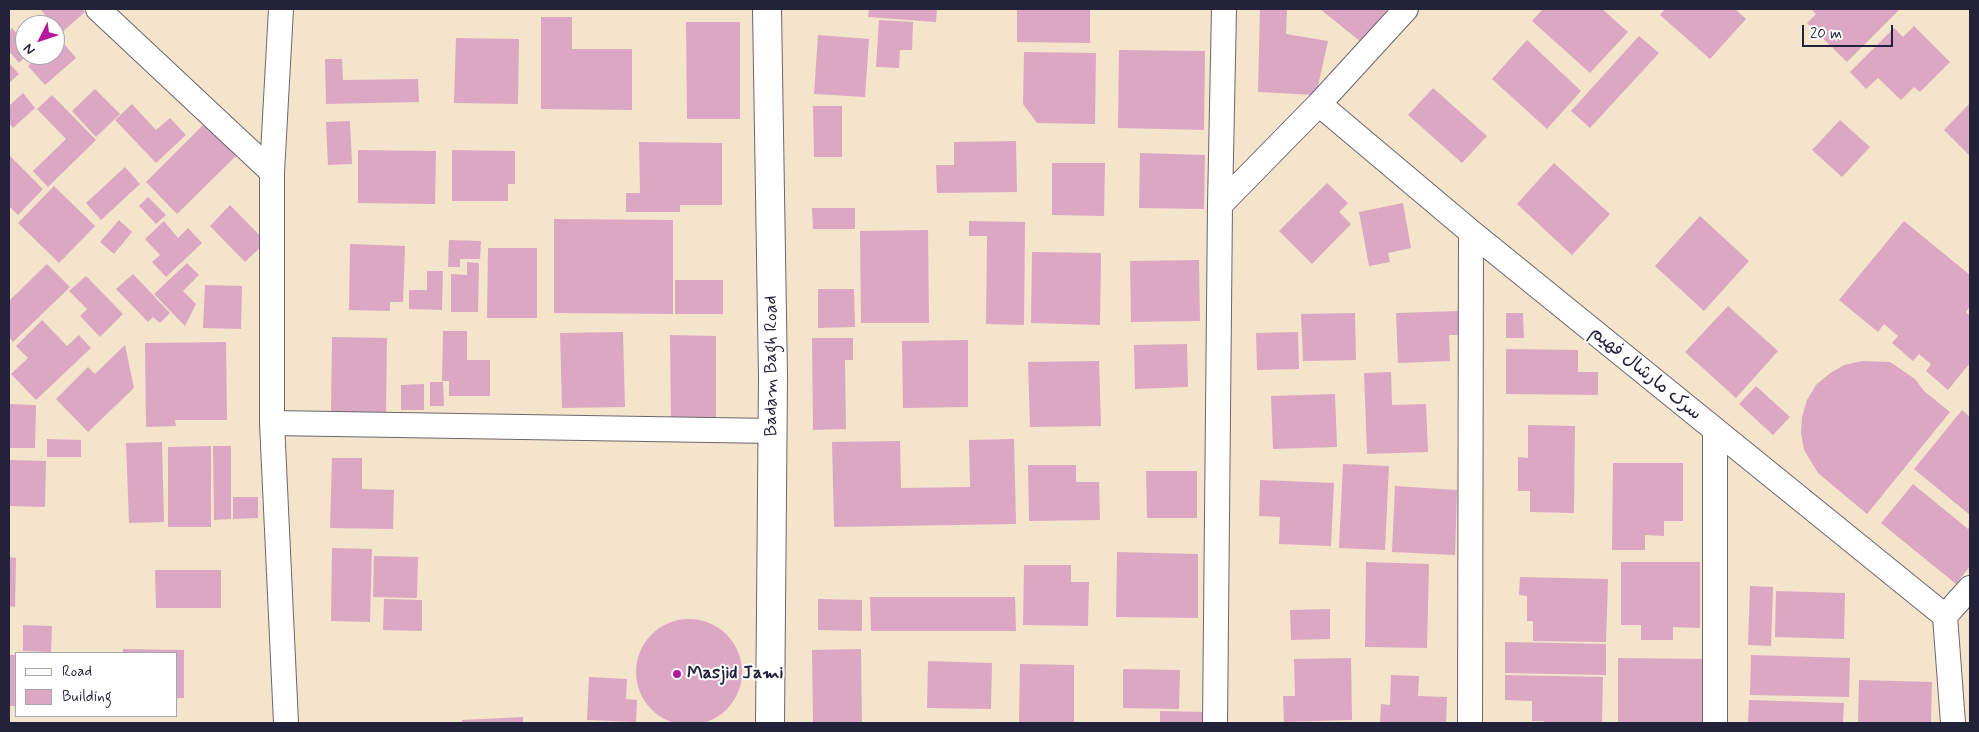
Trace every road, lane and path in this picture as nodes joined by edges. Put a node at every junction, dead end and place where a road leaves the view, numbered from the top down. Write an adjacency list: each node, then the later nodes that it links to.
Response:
1 (98, 9): 7 (street)
2 (281, 9): 7 (street)
3 (767, 9): 11 (main road, Badam Bagh Road)
4 (1224, 9): 8 (street)
5 (1406, 9): 6 (street)
6 (1319, 104): 8 (street); 9 (street, سرک مارشال فهیم)
7 (272, 172): 10 (street)
8 (1220, 205): 17 (street)
9 (1471, 232): 12 (street, سرک مارشال فهیم); 18 (street)
10 (272, 423): 11 (street); 15 (street)
11 (772, 431): 16 (main road, Badam Bagh Road)
12 (1715, 432): 14 (street, سرک مارشال فهیم); 19 (street)
13 (1970, 588): 14 (street)
14 (1945, 616): 20 (street)
15 (286, 723)
16 (770, 723)
17 (1215, 723)
18 (1470, 723)
19 (1715, 723)
20 (1953, 723)

